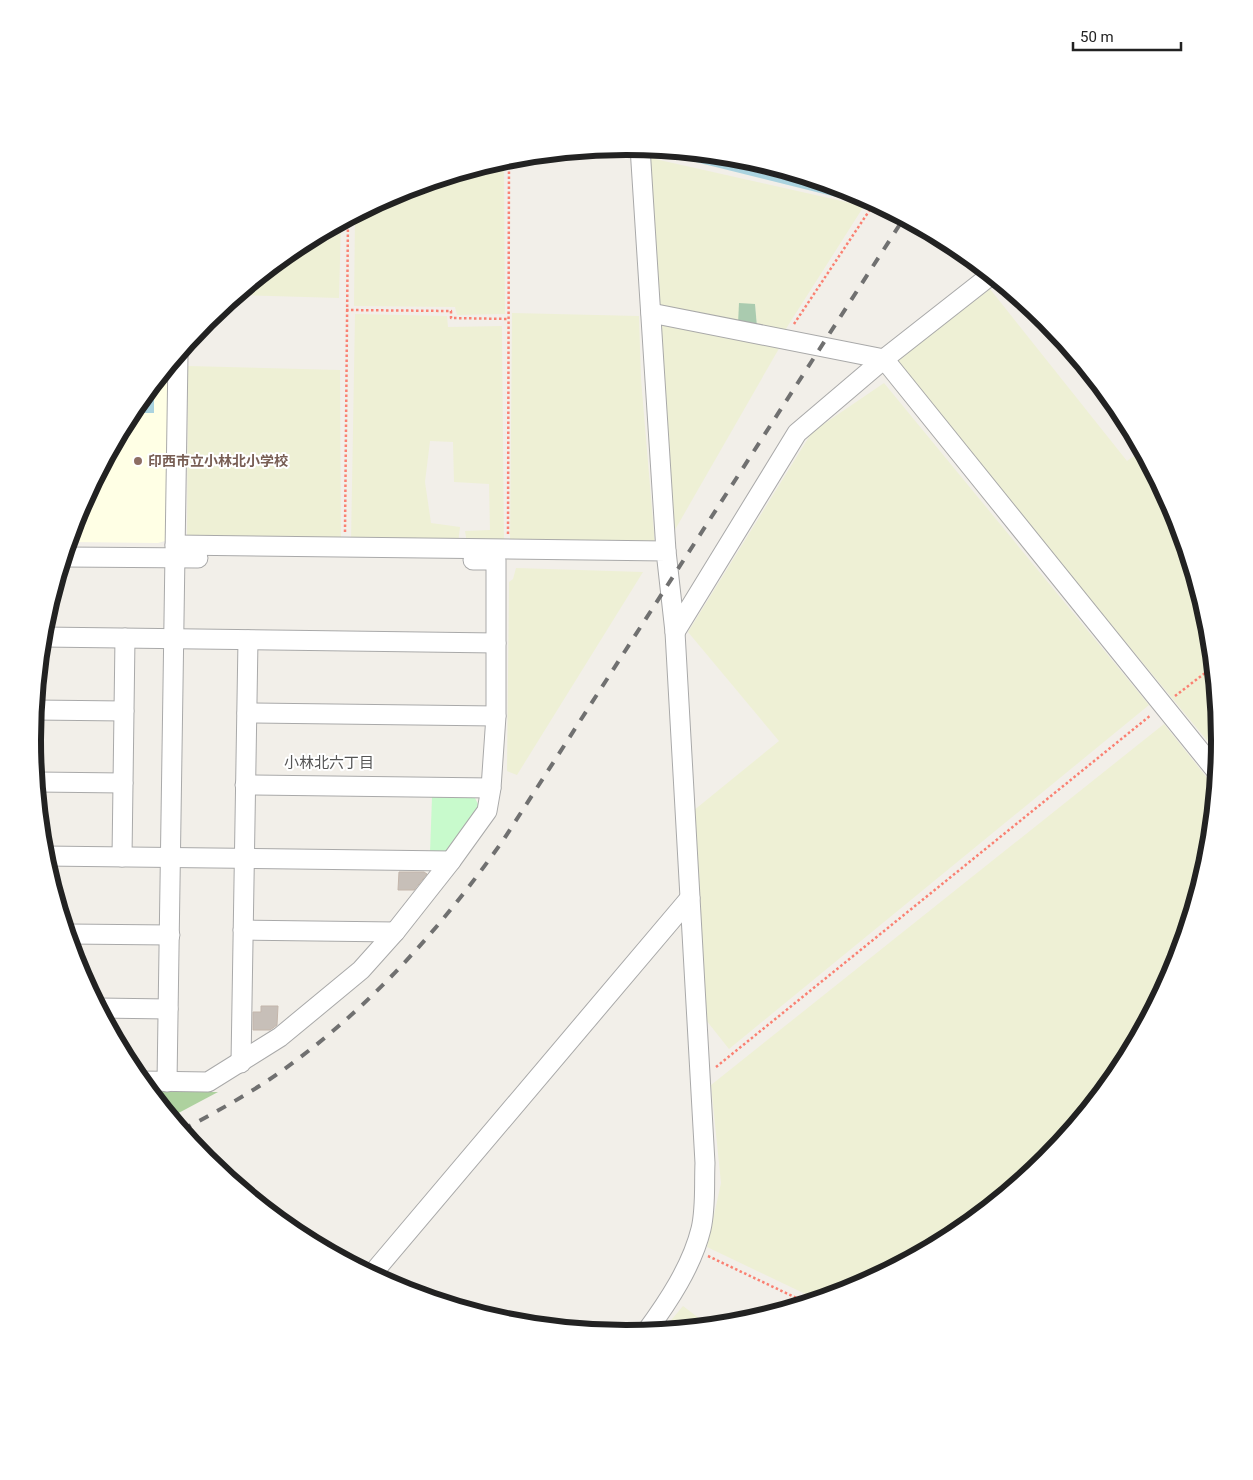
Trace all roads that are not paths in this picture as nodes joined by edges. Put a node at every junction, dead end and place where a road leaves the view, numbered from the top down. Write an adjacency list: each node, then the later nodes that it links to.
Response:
1 (641, 155): 3 (street)
2 (986, 279): 4 (street)
3 (651, 313): 4 (street); 7 (street)
4 (884, 359): 9 (street); 19 (street)
5 (178, 364): 6 (street)
6 (175, 551): 7 (street); 8 (street); 12 (street); 14 (street)
7 (666, 551): 9 (street)
8 (71, 557)
9 (675, 632): 29 (street)
10 (50, 637): 11 (street)
11 (125, 638): 12 (street); 16 (street)
12 (174, 639): 13 (street); 26 (street)
13 (248, 640): 14 (street); 17 (street)
14 (496, 643): 18 (street)
15 (43, 710): 16 (street)
16 (124, 711): 21 (street)
17 (246, 713): 18 (street); 22 (street)
18 (496, 716): 23 (street)
19 (1211, 764)
20 (43, 782): 21 (street)
21 (123, 783): 25 (street)
22 (246, 785): 23 (street); 27 (street)
23 (491, 788): 28 (street)
24 (53, 856): 25 (street)
25 (122, 857): 26 (street)
26 (171, 857): 27 (street); 33 (street)
27 (244, 858): 28 (street); 30 (street)
28 (452, 861): 31 (street)
29 (690, 898): 39 (street); 40 (street)
30 (243, 930): 31 (street); 36 (street)
31 (395, 932): 36 (street)
32 (74, 934): 33 (street)
33 (170, 936): 35 (street)
34 (107, 1008): 35 (street)
35 (168, 1009): 38 (street)
36 (241, 1063): 38 (street)
37 (152, 1082): 38 (street)
38 (167, 1082)
39 (376, 1269)
40 (651, 1324)

